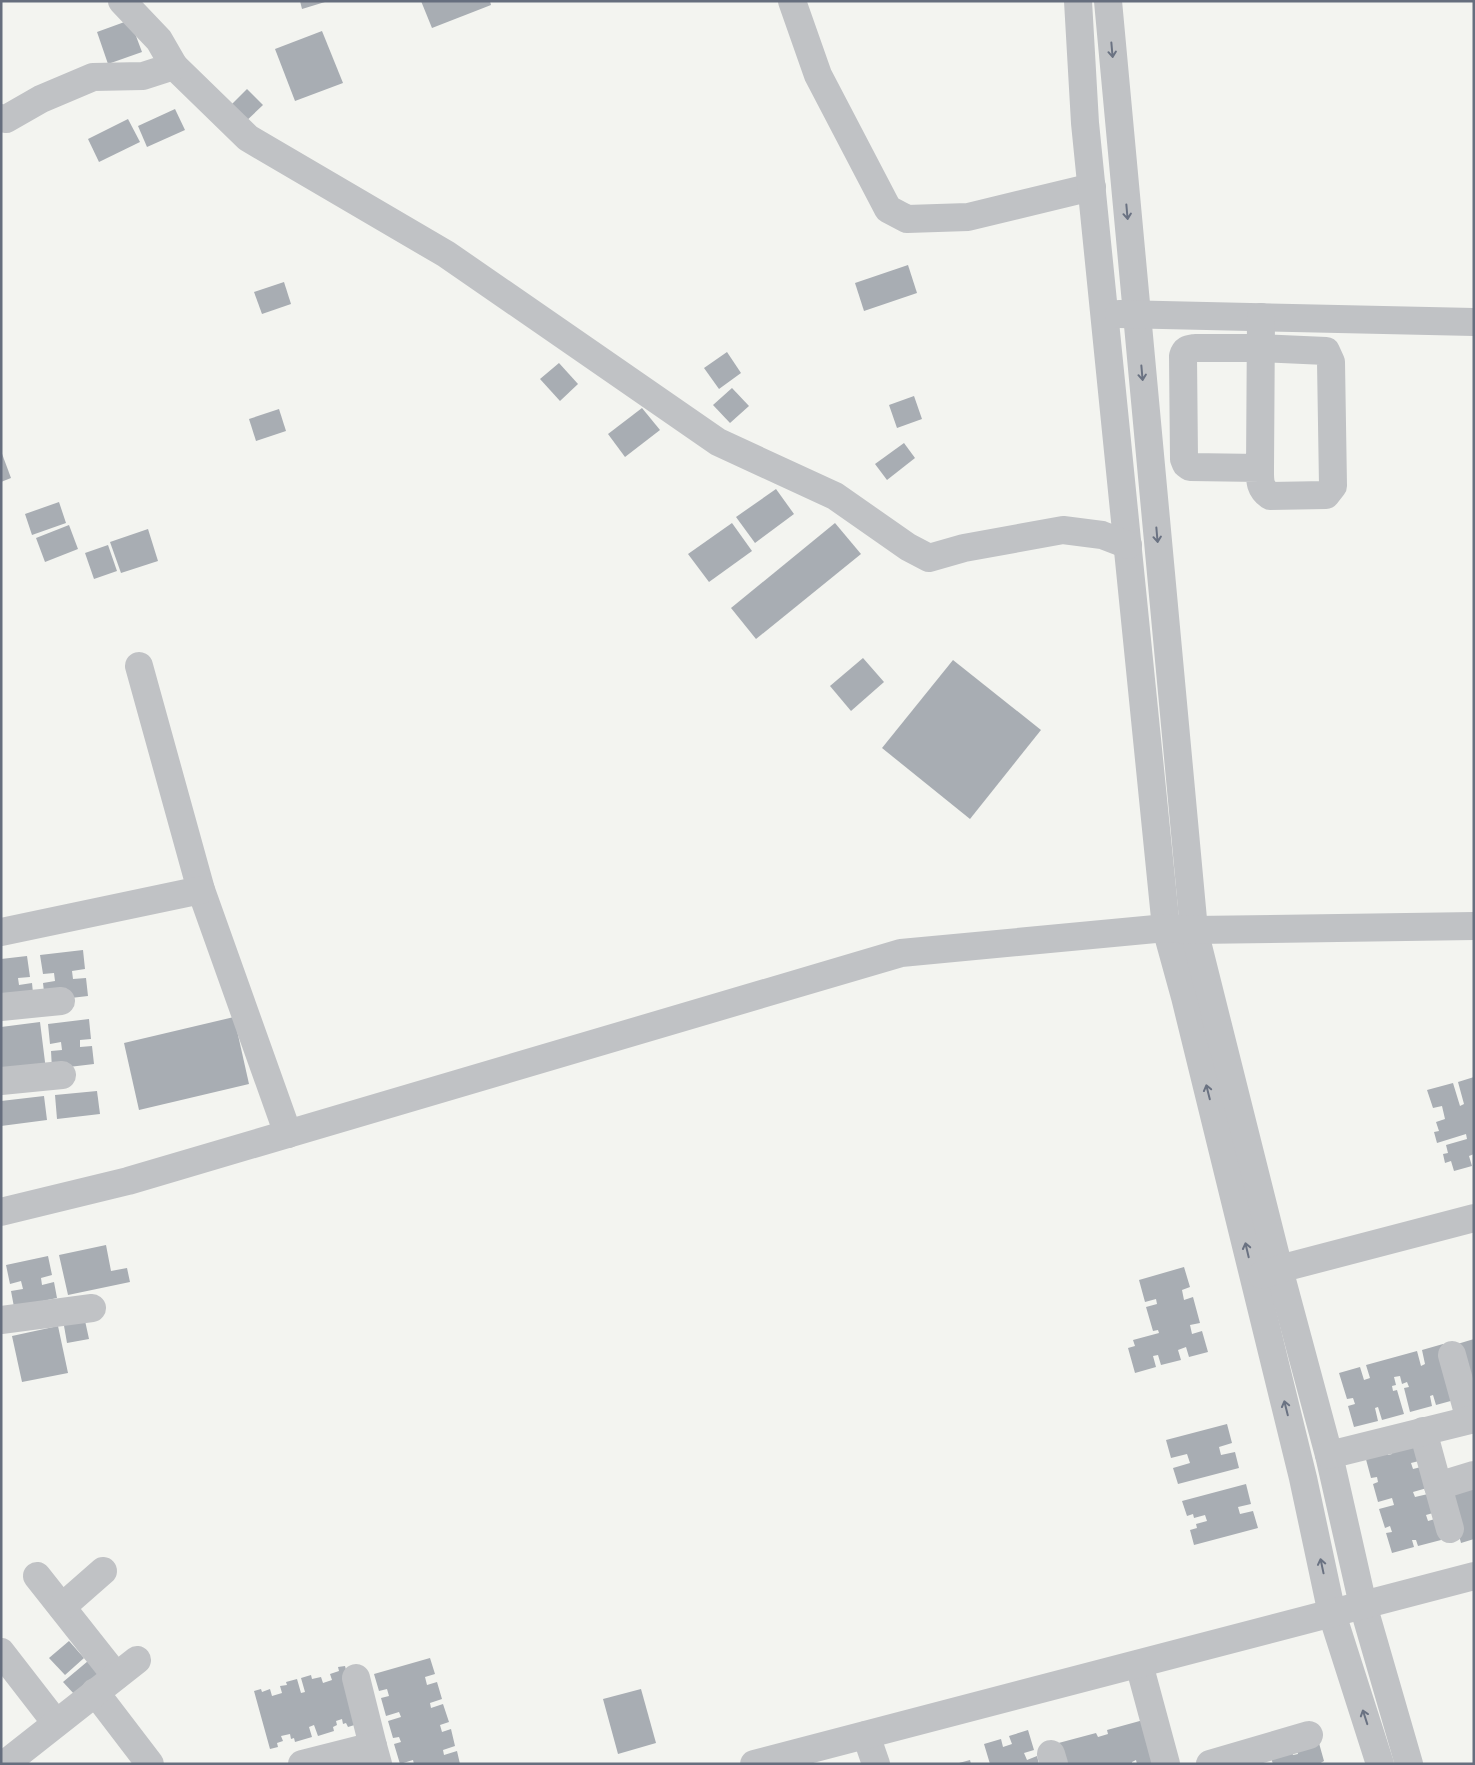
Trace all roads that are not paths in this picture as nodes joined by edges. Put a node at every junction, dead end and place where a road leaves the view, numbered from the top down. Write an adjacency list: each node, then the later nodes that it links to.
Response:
1 (122, 1): 5 (street)
2 (792, 1): 7 (street)
3 (1078, 1): 7 (street)
4 (1108, 1): 9 (street, one-way to 9)
5 (174, 66): 6 (street); 14 (street)
6 (1, 118)
7 (1092, 187): 8 (street)
8 (1105, 314): 9 (street); 14 (street)
9 (1136, 314): 10 (street); 19 (street, one-way to 19)
10 (1261, 316): 11 (street); 12 (street)
11 (1474, 322)
12 (1260, 348): 13 (street); 13 (street); 13 (street)
13 (1260, 468)
14 (1128, 545): 18 (street)
15 (139, 666): 16 (street)
16 (201, 890): 20 (street); 25 (street)
17 (1474, 926): 19 (street)
18 (1166, 928): 19 (street); 25 (street); 29 (street, one-way to 18)
19 (1194, 930): 28 (street)
20 (1, 932)
21 (60, 1001): 22 (street)
22 (1, 1007)
23 (62, 1075): 24 (street)
24 (1, 1080)
25 (288, 1134): 26 (street)
26 (1, 1212)
27 (1474, 1218): 28 (street)
28 (1279, 1269): 29 (street); 35 (street)
29 (1254, 1278): 44 (street, one-way to 29)
30 (92, 1308): 31 (street)
31 (1, 1320)
32 (1452, 1355): 33 (street)
33 (1472, 1419): 34 (street)
34 (1423, 1432): 35 (street); 37 (street)
35 (1329, 1455): 42 (street)
36 (1474, 1475): 37 (street)
37 (1438, 1486): 38 (street)
38 (1450, 1529)
39 (103, 1570): 43 (street)
40 (37, 1576): 43 (street)
41 (1474, 1576): 42 (street)
42 (1364, 1605): 44 (street); 62 (street)
43 (62, 1607): 48 (street)
44 (1332, 1614): 46 (street); 61 (street, one-way to 44)
45 (1, 1652): 49 (street)
46 (1139, 1664): 50 (street); 60 (street)
47 (356, 1678): 52 (street)
48 (95, 1692): 49 (street); 56 (street)
49 (56, 1723): 54 (street)
50 (866, 1734): 58 (street); 59 (street)
51 (1309, 1735): 53 (street)
52 (376, 1755): 57 (street)
53 (1267, 1756): 55 (street)
54 (19, 1759)
55 (1221, 1762)
56 (150, 1764)
57 (302, 1764)
58 (754, 1764)
59 (876, 1764)
60 (1166, 1764)
61 (1380, 1764)
62 (1409, 1764)

